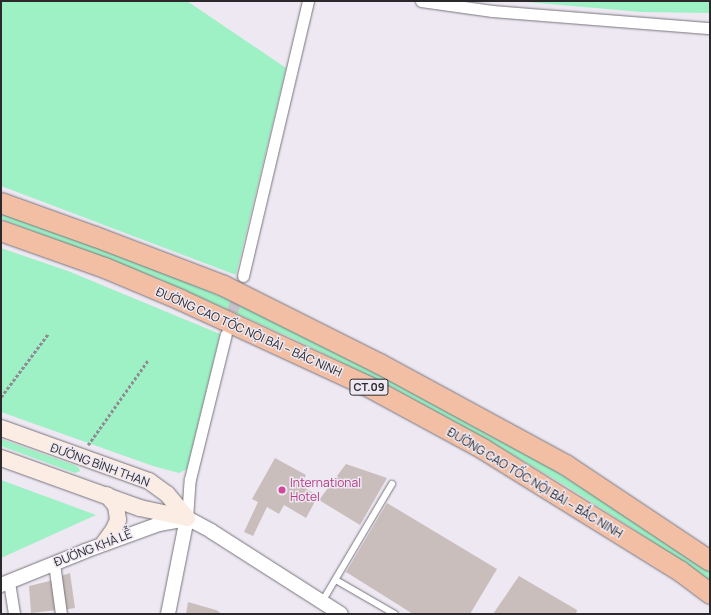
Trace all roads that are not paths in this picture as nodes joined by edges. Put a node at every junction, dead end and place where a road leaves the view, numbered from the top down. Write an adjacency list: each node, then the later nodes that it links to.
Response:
1 (308, 1): 6 (street)
2 (421, 1): 3 (street)
3 (710, 28)
4 (1, 203): 14 (highway, CT.09)
5 (1, 231): 18 (highway, ĐƯỜNG CAO TỐC NỘI BÀI – BẮC NINH / CT.09)
6 (242, 276)
7 (226, 334): 12 (street)
8 (1, 428): 12 (main road, ĐƯỜNG BÌNH THAN)
9 (1, 458): 11 (main road, ĐƯỜNG BÌNH THAN)
10 (392, 484): 16 (lane)
11 (107, 495): 12 (main road, ĐƯỜNG BÌNH THAN); 13 (main road)
12 (187, 518): 13 (street, ĐƯỜNG KHẢ LỄ); 19 (street, ĐƯỜNG BÌNH THAN); 22 (street)
13 (104, 544): 15 (street, ĐƯỜNG KHẢ LỄ)
14 (710, 561)
15 (54, 563): 17 (street, ĐƯỜNG KHẢ LỄ); 21 (street)
16 (336, 580): 19 (lane); 24 (lane)
17 (5, 584): 20 (street)
18 (710, 594)
19 (322, 602): 23 (street, ĐƯỜNG BÌNH THAN)
20 (14, 614)
21 (61, 614)
22 (168, 614)
23 (341, 614)
24 (394, 614)

